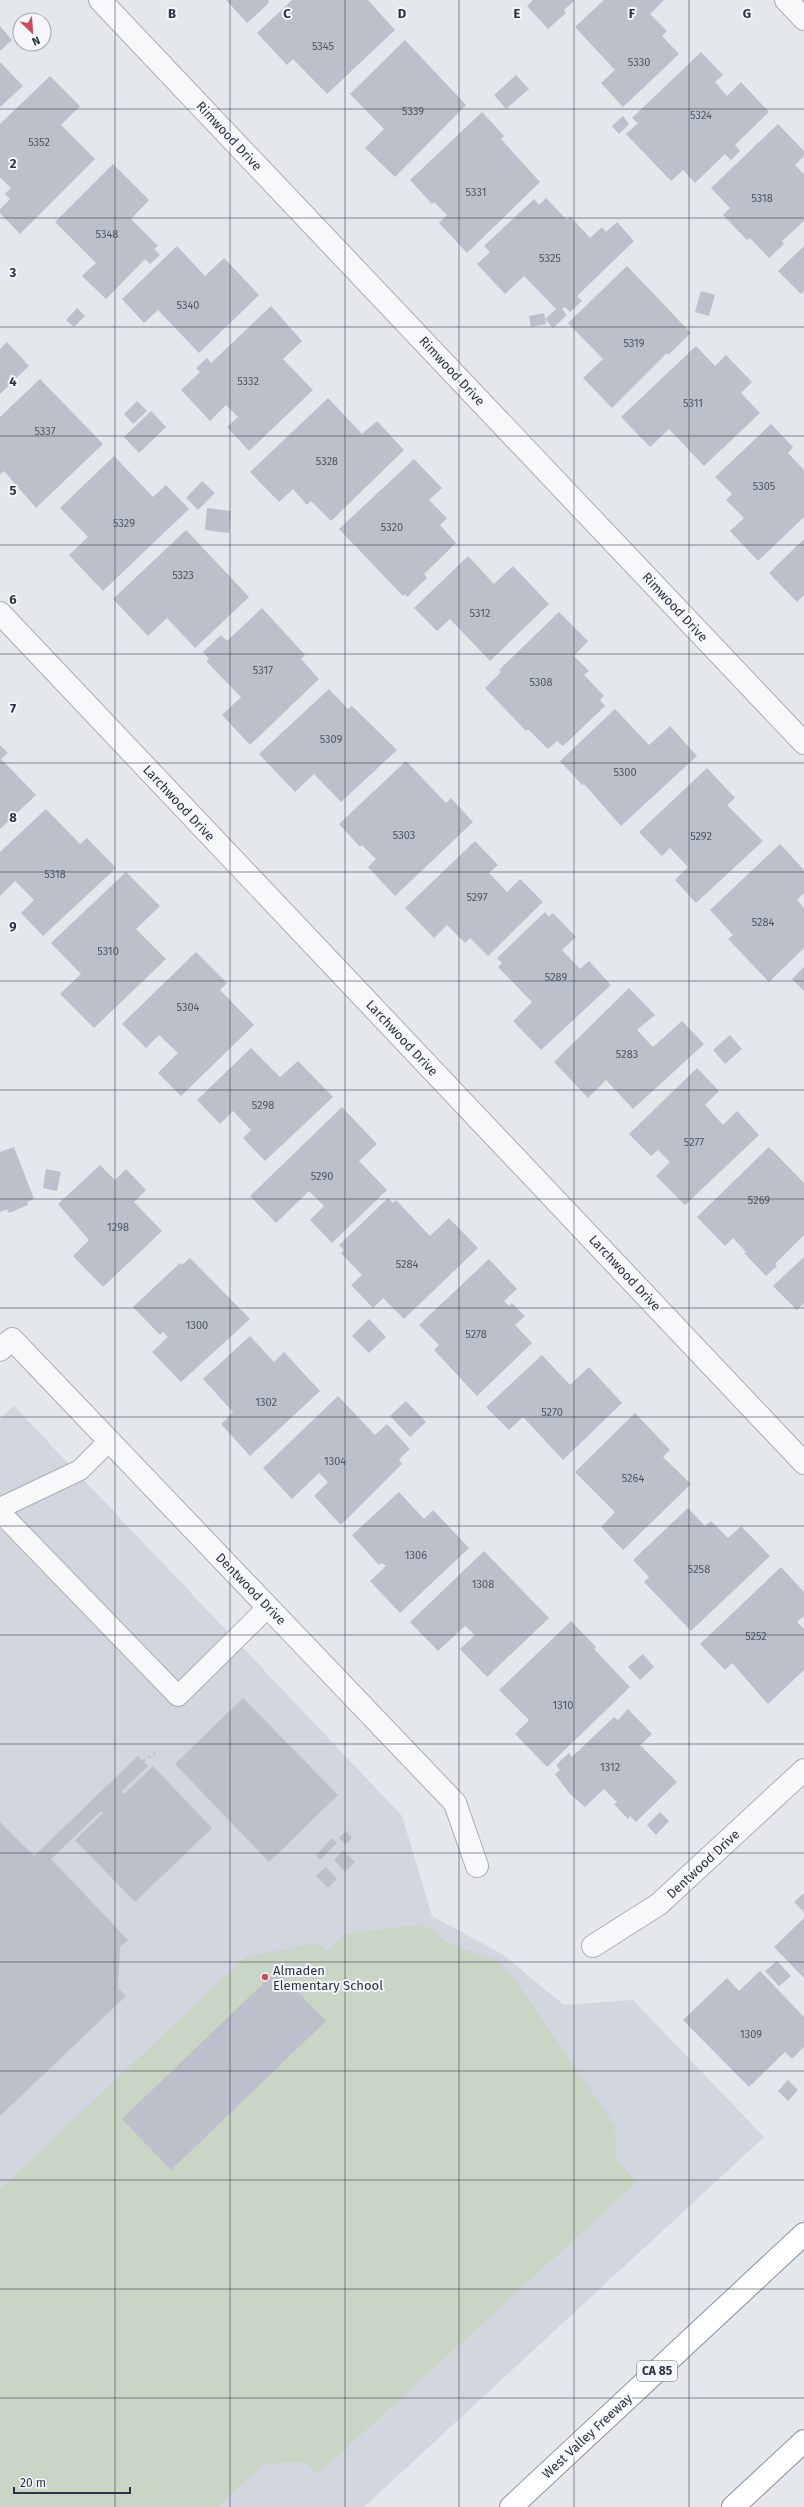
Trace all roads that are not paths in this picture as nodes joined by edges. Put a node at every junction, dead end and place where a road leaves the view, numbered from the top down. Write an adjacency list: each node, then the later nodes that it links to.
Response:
1 (100, 0): 5 (street, Rimwood Drive)
2 (786, 0): 3 (street)
3 (804, 19)
4 (0, 613): 8 (street, Larchwood Drive)
5 (804, 743)
6 (0, 1350): 7 (street, Dentwood Drive)
7 (109, 1440): 9 (lane); 11 (street, Dentwood Drive)
8 (804, 1463)
9 (0, 1508)
10 (0, 1512): 11 (lane)
11 (268, 1607): 13 (street, Dentwood Drive)
12 (804, 1770): 14 (street, Dentwood Drive)
13 (478, 1866)
14 (593, 1946)
15 (804, 2234): 17 (highway, West Valley Freeway / CA 85)
16 (804, 2441): 18 (highway)
17 (510, 2507)
18 (733, 2507)

